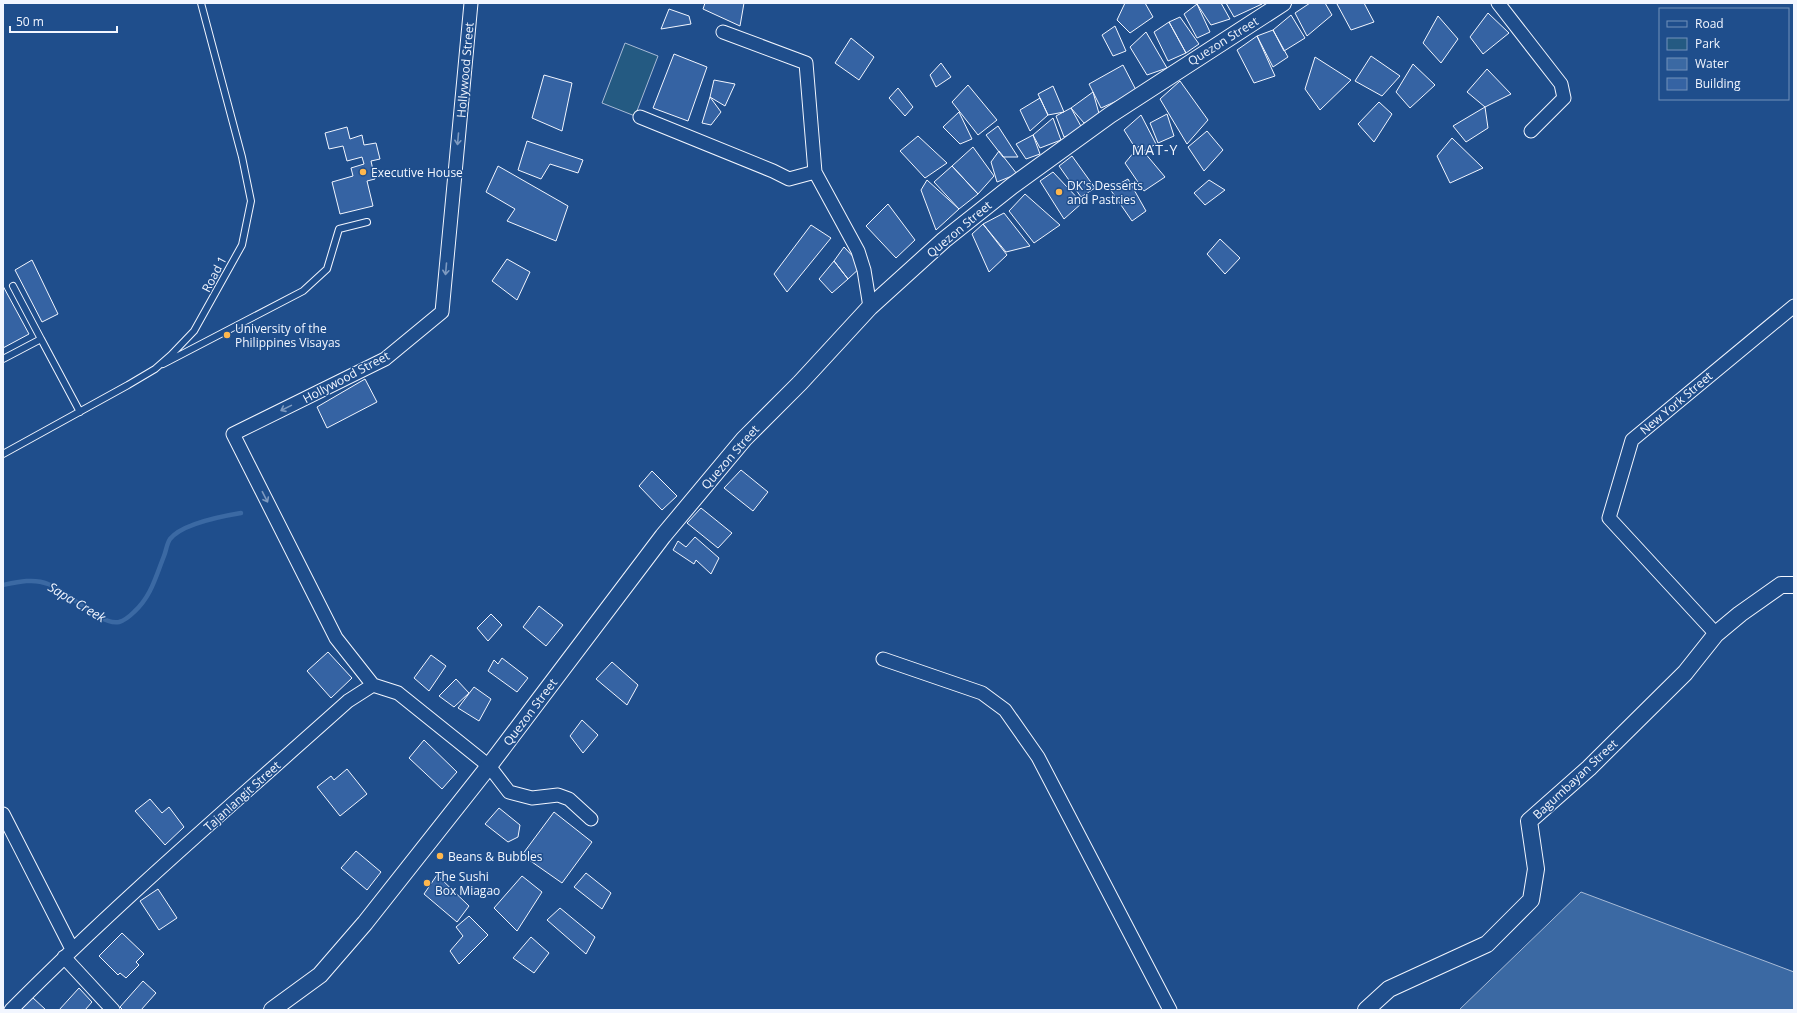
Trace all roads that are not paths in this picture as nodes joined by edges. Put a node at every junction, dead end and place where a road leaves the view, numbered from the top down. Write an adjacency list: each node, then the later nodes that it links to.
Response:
1 (201, 3): 15 (lane, Road 1)
2 (471, 3): 21 (street, Hollywood Street, one-way to 21)
3 (1283, 3): 12 (street, Quezon Street)
4 (1498, 3): 7 (street)
5 (723, 32): 8 (street)
6 (640, 117): 8 (street)
7 (1531, 131)
8 (815, 172): 12 (street)
9 (367, 222): 15 (lane)
10 (13, 286): 13 (lane)
11 (1794, 306): 19 (street, New York Street)
12 (870, 307): 22 (street, Quezon Street)
13 (41, 339): 14 (lane); 16 (lane)
14 (3, 359)
15 (155, 369): 16 (lane, Road 1)
16 (80, 412): 17 (lane, Road 1)
17 (3, 454)
18 (1794, 585): 19 (street, Bagumbayan Street)
19 (1716, 634): 30 (street, Bagumbayan Street)
20 (883, 659): 29 (street)
21 (373, 685): 22 (street); 25 (street, Tajanlangit Street)
22 (489, 766): 24 (street); 28 (street, Quezon Street)
23 (3, 814): 25 (street)
24 (591, 819)
25 (68, 953): 26 (street, Tajanlangit Street); 27 (street)
26 (11, 1010)
27 (113, 1010)
28 (272, 1010)
29 (1170, 1010)
30 (1366, 1010)

